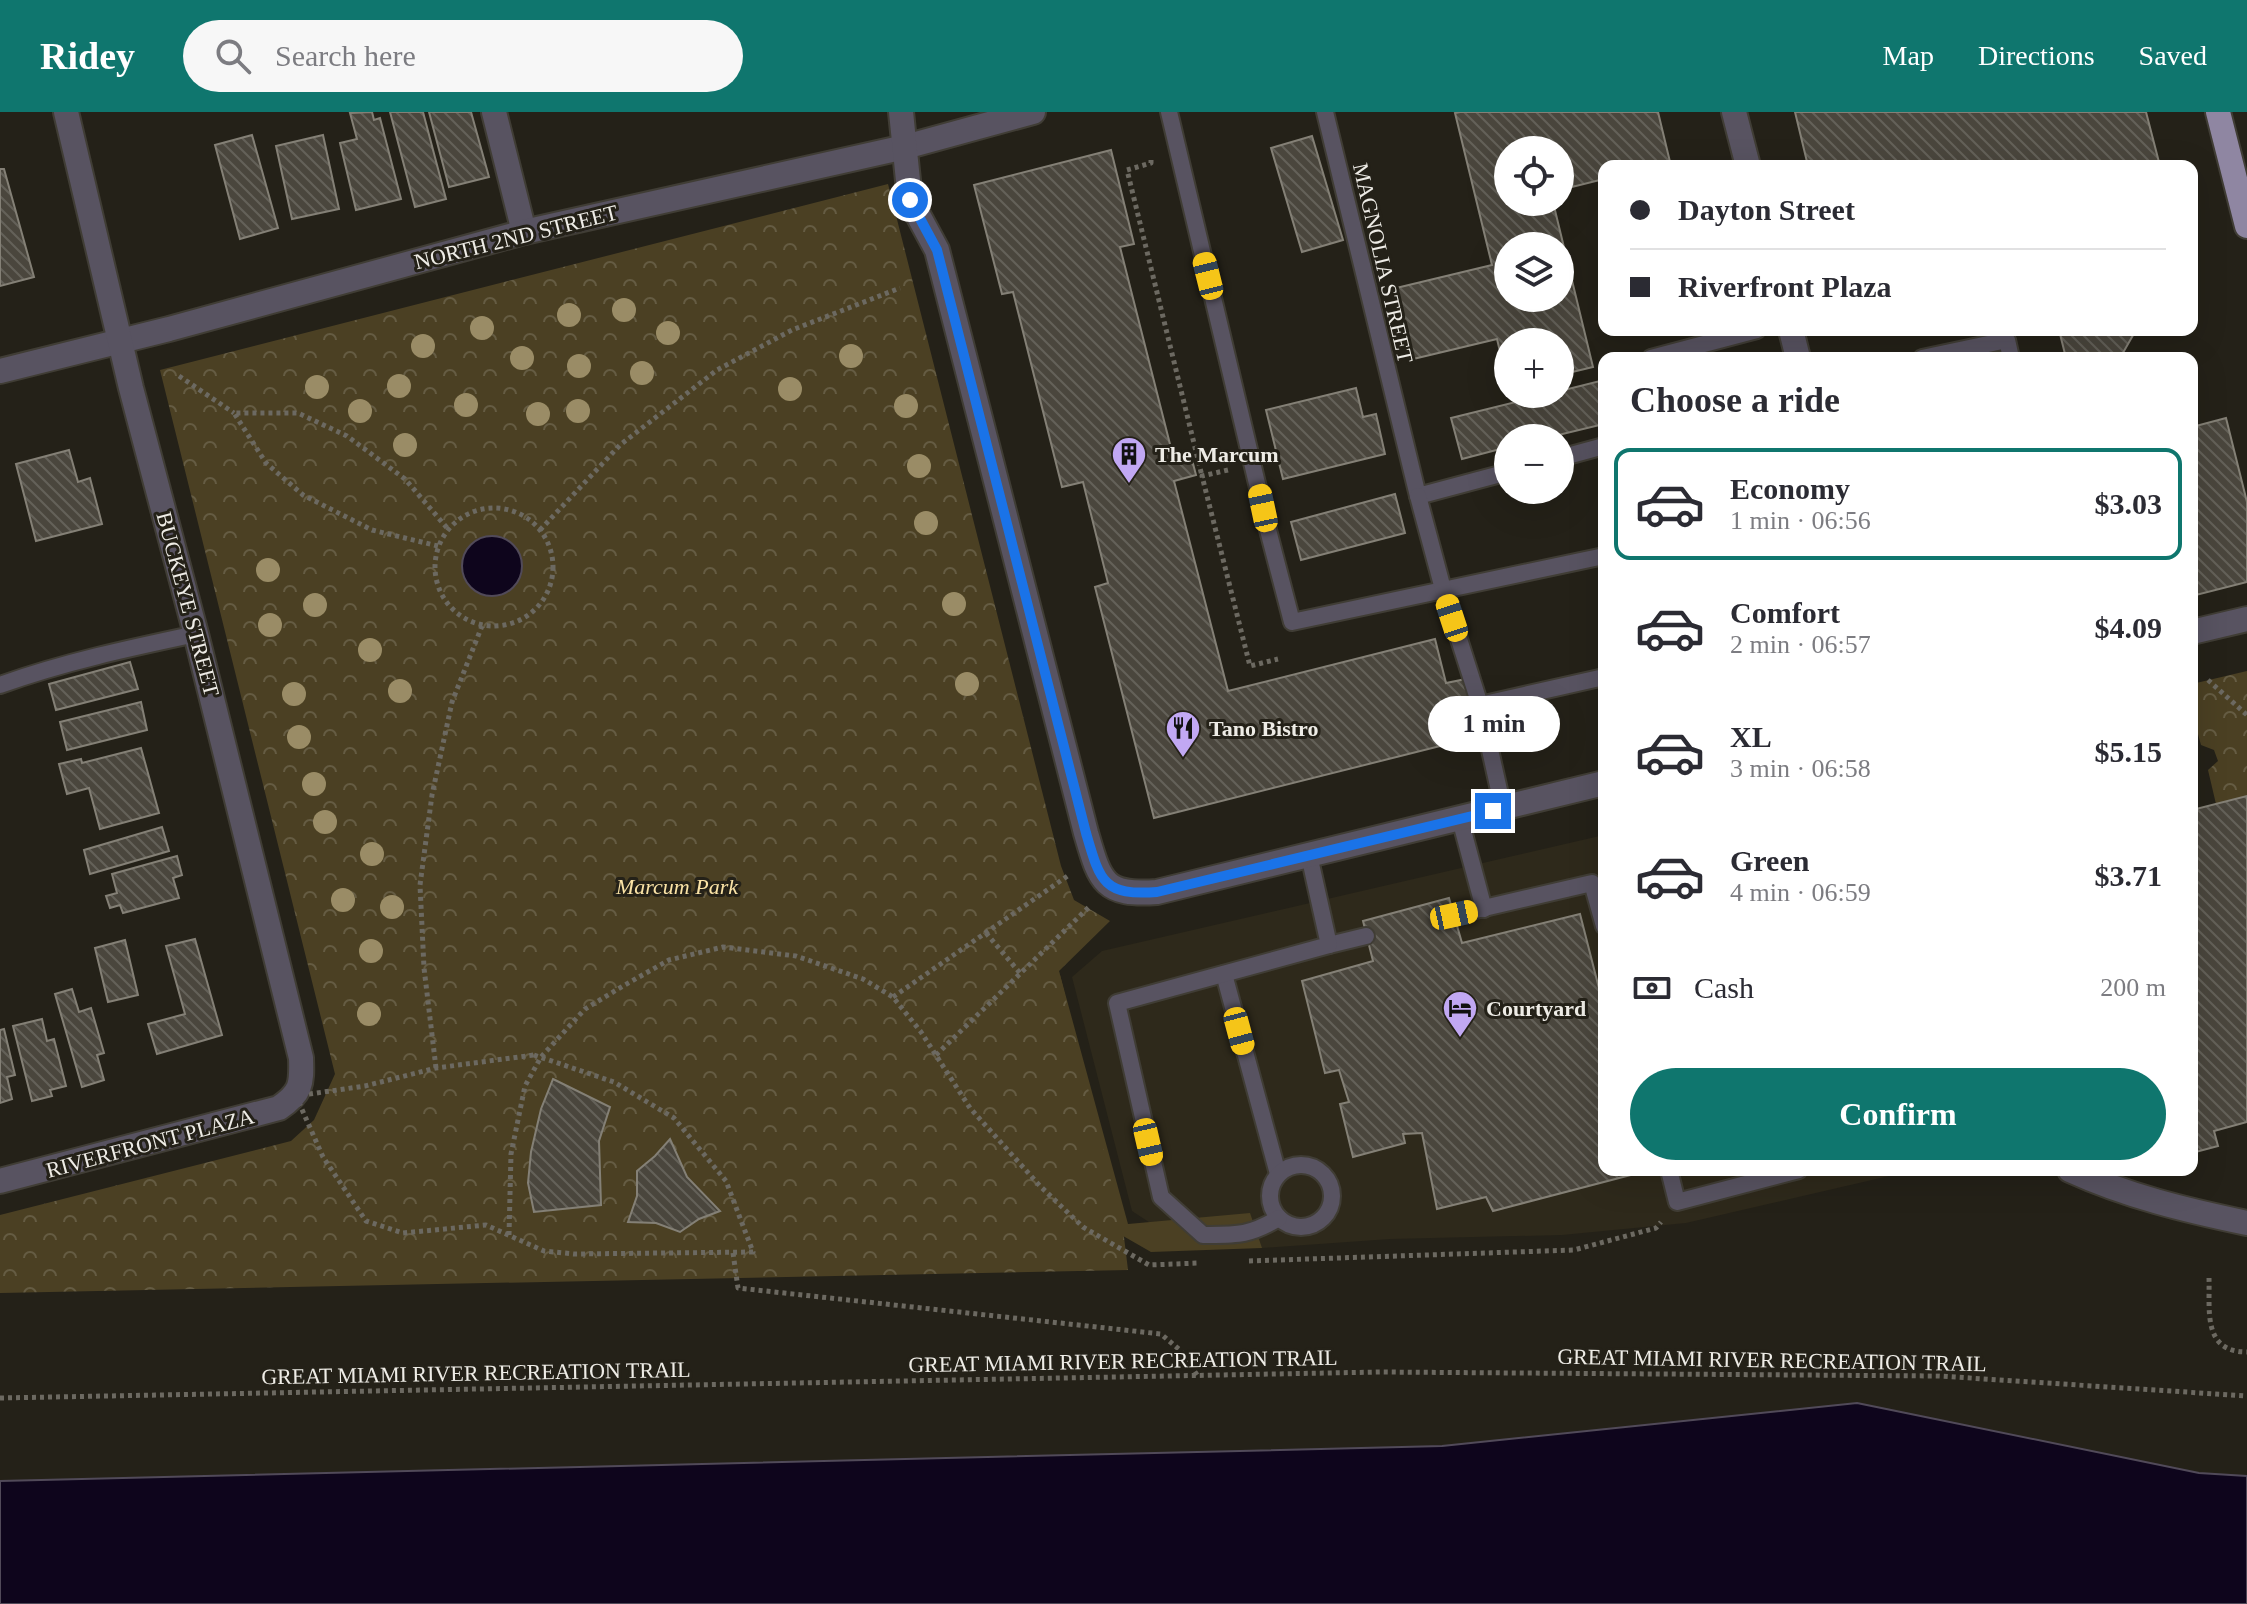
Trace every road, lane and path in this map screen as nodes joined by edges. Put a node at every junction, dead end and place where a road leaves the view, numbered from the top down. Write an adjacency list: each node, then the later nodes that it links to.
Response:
1 (66, 112): 16 (street, BUCKEYE STREET)
2 (494, 112): 13 (street)
3 (901, 112): 9 (street)
4 (1033, 112): 9 (street, NORTH 2ND STREET)
5 (1169, 112): 25 (lane)
6 (1325, 112): 28 (lane, MAGNOLIA STREET)
7 (1734, 112): 11 (street)
8 (2218, 112): 12 (main road)
9 (905, 147): 13 (street, NORTH 2ND STREET); 48 (street)
10 (1148, 149): 26 (path)
11 (1746, 160)
12 (2247, 226)
13 (524, 232): 16 (street, NORTH 2ND STREET)
14 (900, 288): 30 (path)
15 (1734, 336): 17 (lane)
16 (120, 339): 20 (street, NORTH 2ND STREET); 37 (street, BUCKEYE STREET)
17 (1674, 352)
18 (1950, 352): 19 (lane)
19 (2010, 352)
20 (0, 371)
21 (179, 376): 22 (path)
22 (234, 413): 29 (path); 31 (path)
23 (1598, 448): 24 (lane)
24 (1574, 454)
25 (1253, 464): 26 (path); 33 (lane)
26 (1202, 476): 38 (path)
27 (1494, 476): 28 (lane)
28 (1418, 496): 33 (lane, MAGNOLIA STREET)
29 (448, 529): 30 (path); 31 (path)
30 (540, 530): 35 (path)
31 (438, 546): 35 (path)
32 (1598, 557): 33 (lane)
33 (1443, 589): 42 (lane, MAGNOLIA STREET)
34 (2247, 619): 36 (street)
35 (482, 626): 61 (path)
36 (2198, 631)
37 (196, 634): 41 (lane); 62 (street, BUCKEYE STREET)
38 (1278, 659)
39 (1598, 678): 42 (lane)
40 (2208, 680): 43 (path)
41 (0, 685)
42 (1480, 705): 45 (lane, MAGNOLIA STREET)
43 (2247, 715)
44 (1598, 784): 45 (street)
45 (1503, 808): 46 (street)
46 (1460, 819): 47 (street); 51 (lane)
47 (1309, 855): 49 (street); 55 (lane)
48 (1093, 858): 49 (street); 53 (path)
49 (1109, 887): 56 (path)
50 (1598, 904): 51 (lane)
51 (1484, 909): 52 (lane)
52 (1454, 915)
53 (986, 933): 56 (path); 58 (path)
54 (1366, 936): 55 (lane)
55 (1329, 945): 57 (lane)
56 (1020, 973): 59 (path)
57 (1224, 974): 63 (lane); 69 (lane)
58 (893, 997): 59 (path); 60 (path)
59 (936, 1055): 74 (path)
60 (541, 1057): 61 (path); 71 (path); 72 (path)
61 (436, 1068): 62 (path)
62 (296, 1096): 67 (street, RIVERFRONT PLAZA); 71 (path)
63 (1278, 1174): 69 (lane); 69 (lane)
64 (1670, 1176): 68 (lane)
65 (1776, 1176): 68 (lane)
66 (2084, 1176): 70 (street)
67 (0, 1181)
68 (1677, 1202): 73 (path)
69 (1279, 1218)
70 (2247, 1223)
71 (509, 1235): 72 (path)
72 (733, 1253): 77 (path)
73 (1244, 1261)
74 (1212, 1263)
75 (2209, 1278): 76 (path)
76 (2247, 1352)
77 (1197, 1375): 78 (path, GREAT MIAMI RIVER RECREATION TRAIL); 79 (path, GREAT MIAMI RIVER RECREATION TRAIL)
78 (2247, 1396)
79 (0, 1398)

